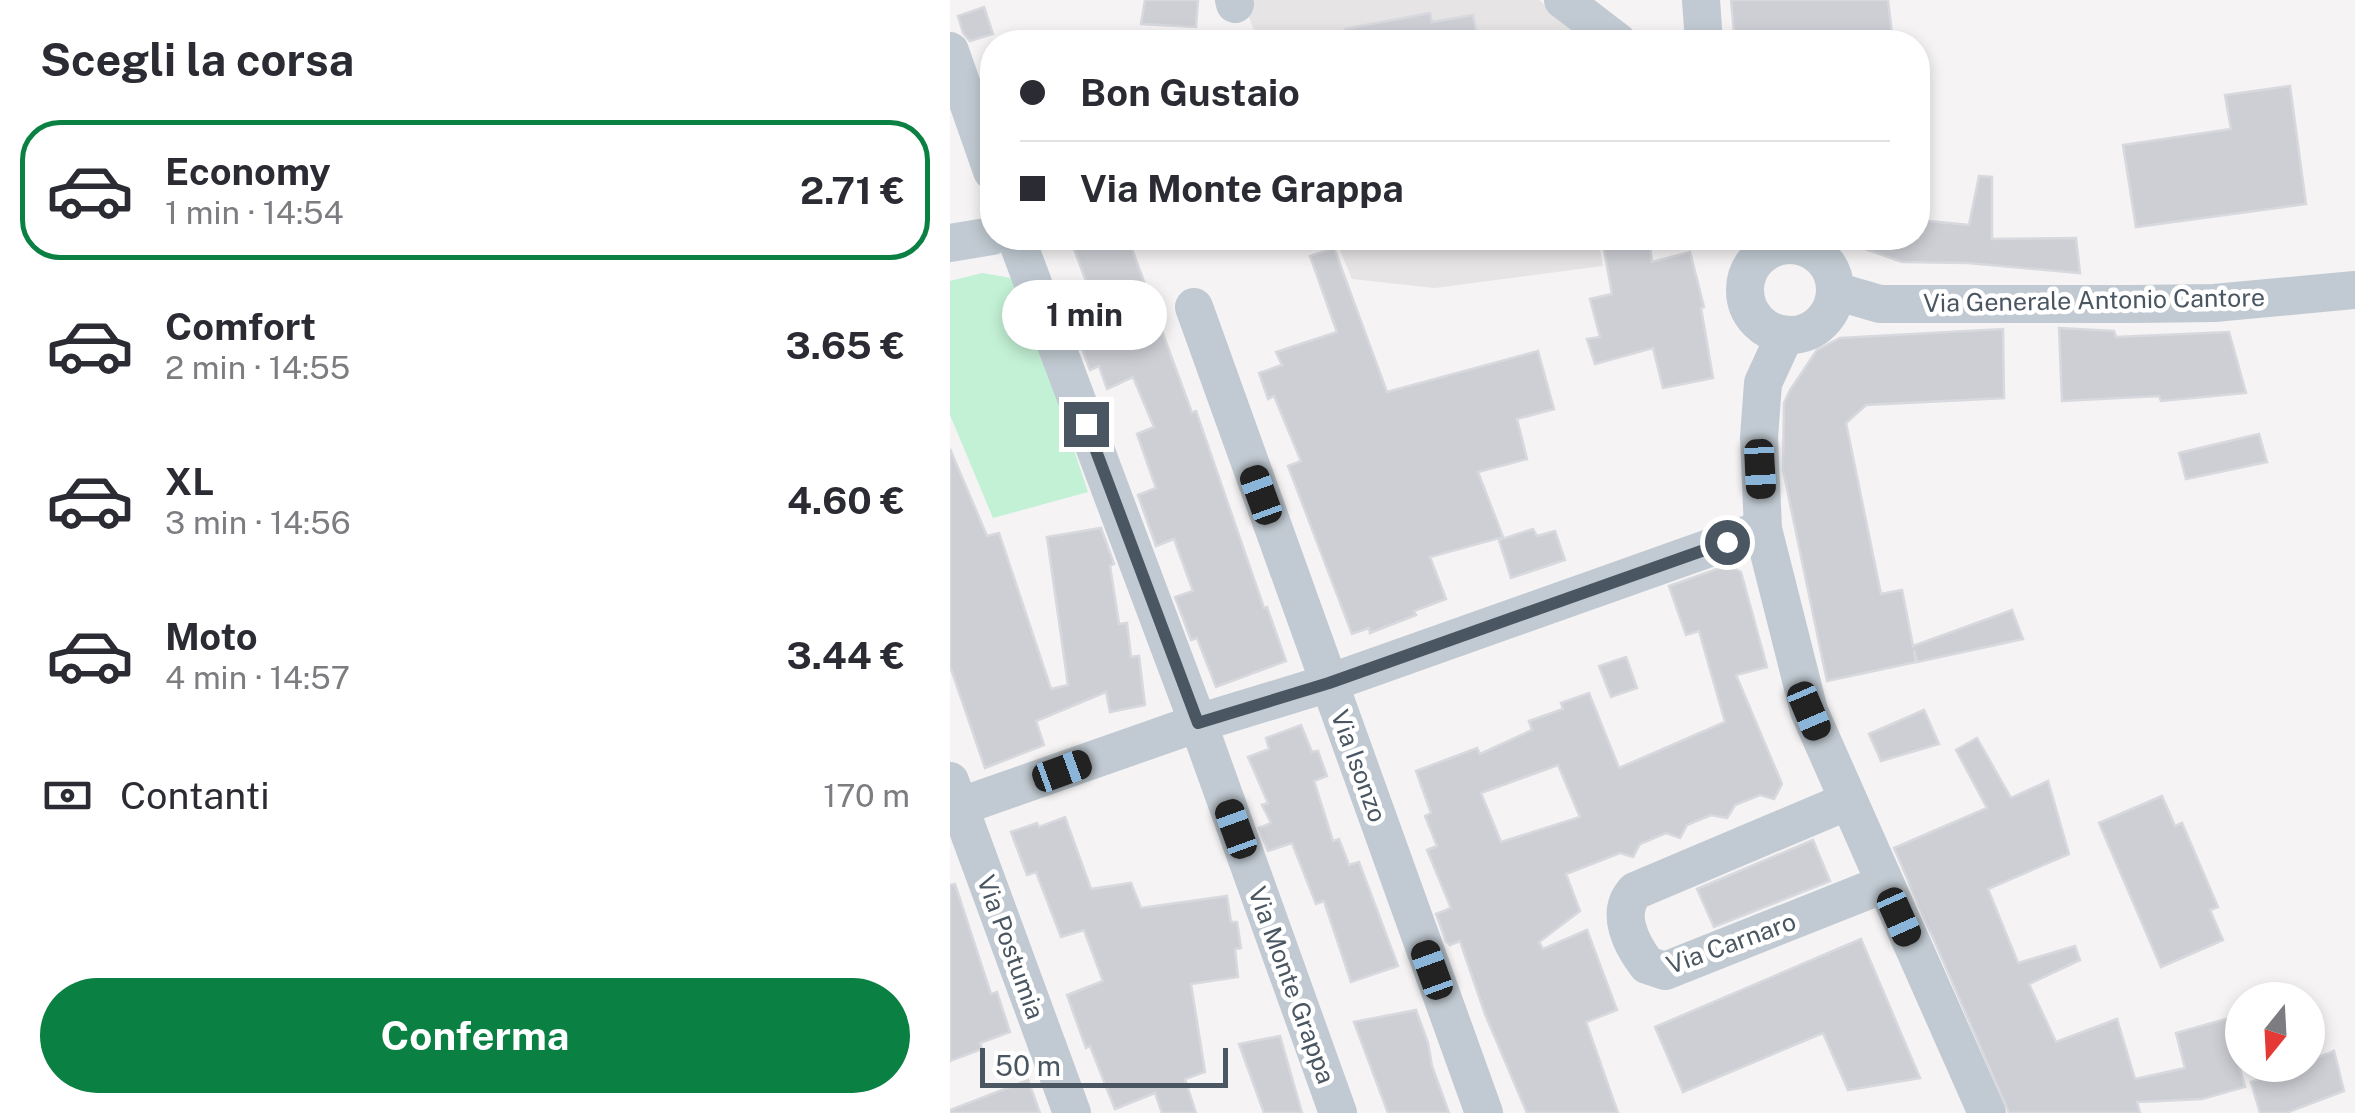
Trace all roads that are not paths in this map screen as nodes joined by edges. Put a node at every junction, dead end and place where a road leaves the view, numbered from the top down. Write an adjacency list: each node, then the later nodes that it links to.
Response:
1 (1562, 0): 3 (street)
2 (1701, 0): 4 (street)
3 (1602, 30)
4 (1703, 30)
5 (950, 51): 6 (street)
6 (980, 137)
7 (980, 238): 8 (street)
8 (950, 243)
9 (1021, 250): 18 (street, Via Monte Grappa)
10 (1752, 250): 15 (street)
11 (1810, 250): 13 (street)
12 (2355, 290): 13 (street, Via Generale Antonio Cantore)
13 (1836, 291): 15 (street)
14 (1194, 307): 17 (street, Via Isonzo)
15 (1785, 335): 16 (street)
16 (1763, 529): 17 (street); 20 (street)
17 (1329, 683): 18 (street); 24 (street, Via Isonzo)
18 (1198, 723): 19 (street); 23 (street, Via Monte Grappa)
19 (953, 800): 22 (street, Via Postumia)
20 (1848, 801): 21 (street); 21 (street, Via Carnaro)
21 (1884, 884): 25 (street)
22 (1072, 1113)
23 (1338, 1113)
24 (1484, 1113)
25 (1986, 1113)

